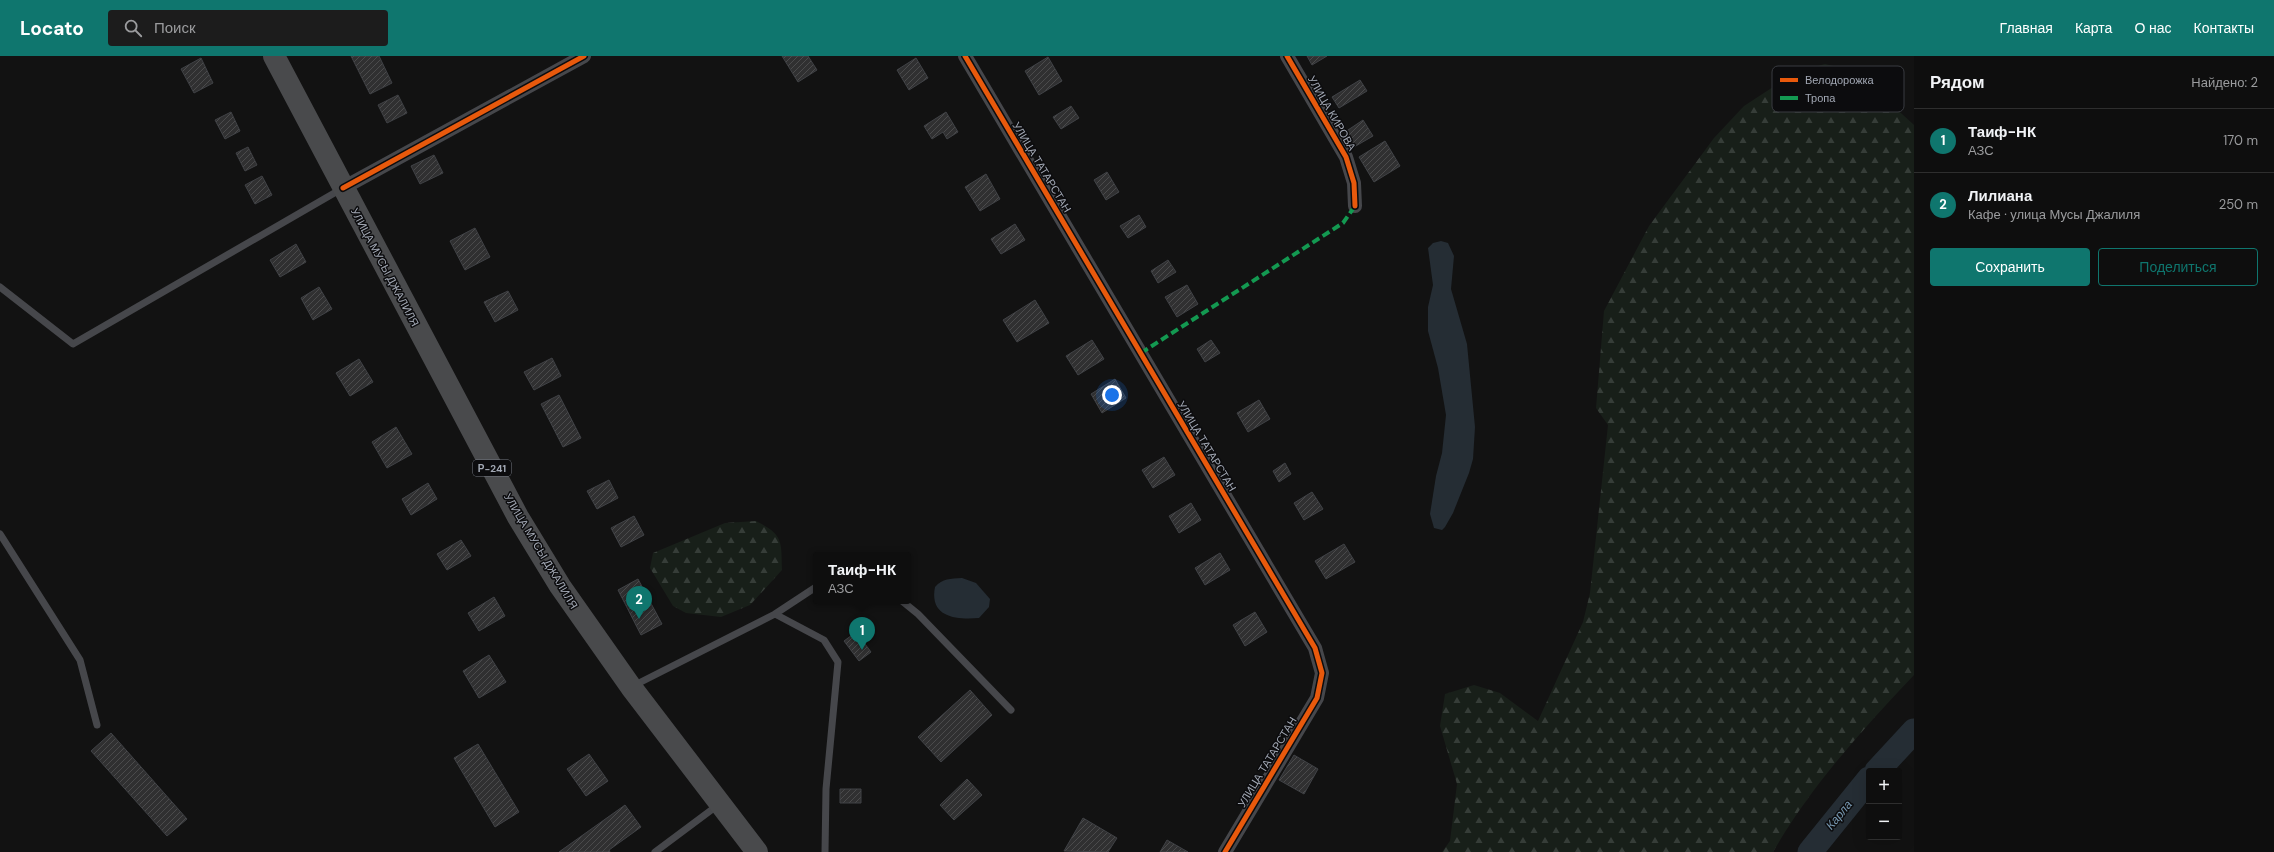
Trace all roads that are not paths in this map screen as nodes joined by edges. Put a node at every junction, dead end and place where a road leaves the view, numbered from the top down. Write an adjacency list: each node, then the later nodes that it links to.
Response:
1 (274, 56): 5 (highway, УЛИЦА МУСЫ ДЖАЛИЛЯ / Р-241)
2 (584, 56): 5 (street)
3 (964, 56): 19 (street, УЛИЦА ТАТАРСТАН)
4 (1287, 56): 6 (street, УЛИЦА КИРОВА)
5 (343, 188): 7 (lane); 12 (highway, УЛИЦА МУСЫ ДЖАЛИЛЯ / Р-241)
6 (1355, 206)
7 (0, 287)
8 (0, 534): 14 (lane)
9 (813, 589): 11 (lane)
10 (906, 604): 13 (lane)
11 (775, 614): 12 (lane); 18 (lane)
12 (631, 687): 15 (highway, УЛИЦА МУСЫ ДЖАЛИЛЯ / Р-241)
13 (1011, 710)
14 (97, 725)
15 (720, 804): 16 (lane); 17 (highway, УЛИЦА МУСЫ ДЖАЛИЛЯ / Р-241)
16 (655, 852)
17 (757, 852)
18 (825, 852)
19 (1225, 852)

